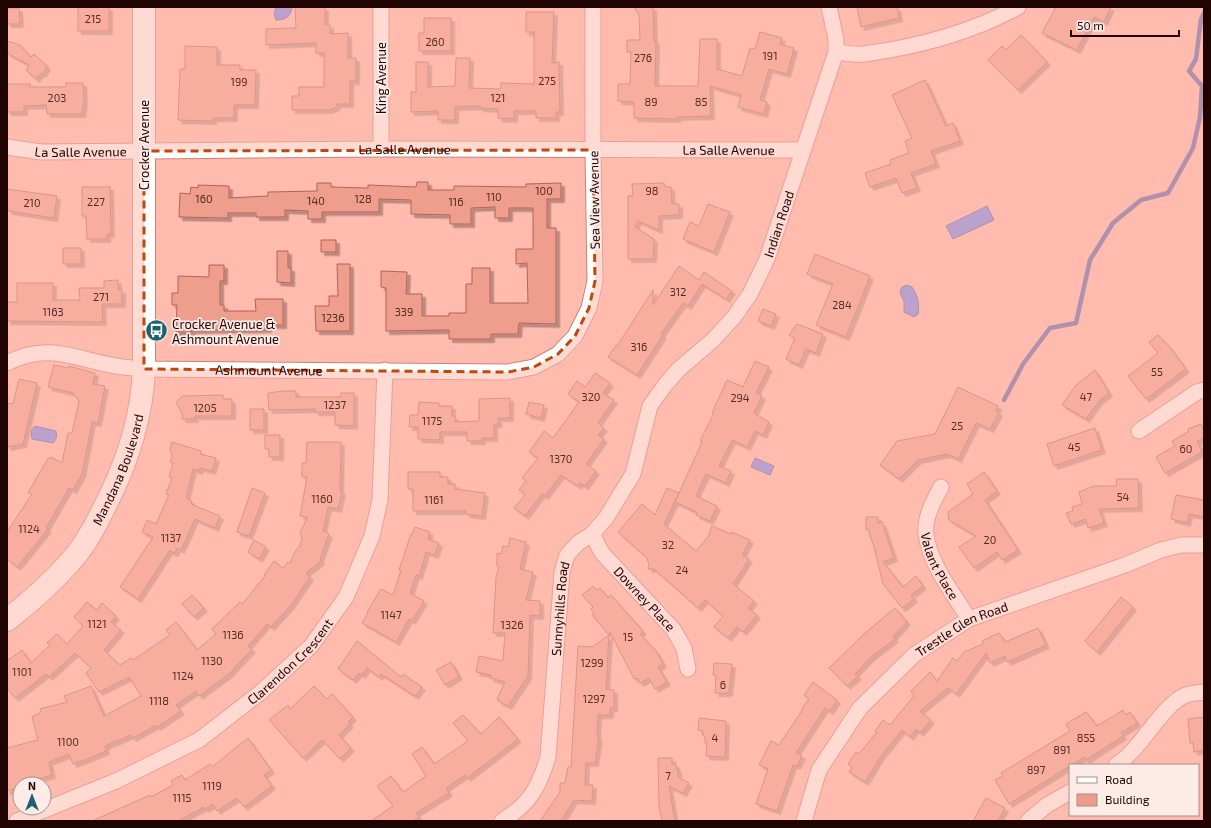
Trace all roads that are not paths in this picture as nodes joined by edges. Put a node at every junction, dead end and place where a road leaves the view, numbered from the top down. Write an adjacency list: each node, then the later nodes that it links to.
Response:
1 (144, 7): 11 (street, Crocker Avenue)
2 (381, 7): 8 (street, King Avenue)
3 (593, 7): 9 (street, Sea View Avenue)
4 (829, 7): 6 (street, Indian Road)
5 (1018, 7): 6 (street)
6 (836, 52): 10 (street, Indian Road)
7 (7, 147): 11 (street, La Salle Avenue)
8 (381, 149): 9 (street, La Salle Avenue); 11 (street, La Salle Avenue)
9 (593, 150): 10 (street, La Salle Avenue); 14 (street, Sea View Avenue)
10 (803, 150): 18 (street, Indian Road)
11 (144, 151): 12 (street, Crocker Avenue)
12 (144, 283): 15 (street, Mandana Boulevard)
13 (7, 363): 15 (street, Ashmount Avenue)
14 (534, 367): 16 (street, Ashmount Avenue)
15 (144, 368): 16 (street, Ashmount Avenue); 24 (street, Mandana Boulevard)
16 (385, 370): 29 (street, Clarendon Crescent)
17 (1204, 390): 19 (street)
18 (650, 406): 21 (street, Sunnyhills Road)
19 (1139, 431)
20 (940, 487): 23 (street, Valant Place)
21 (592, 534): 25 (street, Downey Place); 30 (street, Sunnyhills Road)
22 (1204, 545): 23 (street, Trestle Glen Road)
23 (969, 619): 31 (street, Trestle Glen Road)
24 (7, 620)
25 (688, 669)
26 (1204, 692): 27 (street)
27 (1117, 764)
28 (1069, 793): 32 (street)
29 (17, 821)
30 (502, 821)
31 (804, 821)
32 (1028, 821)

